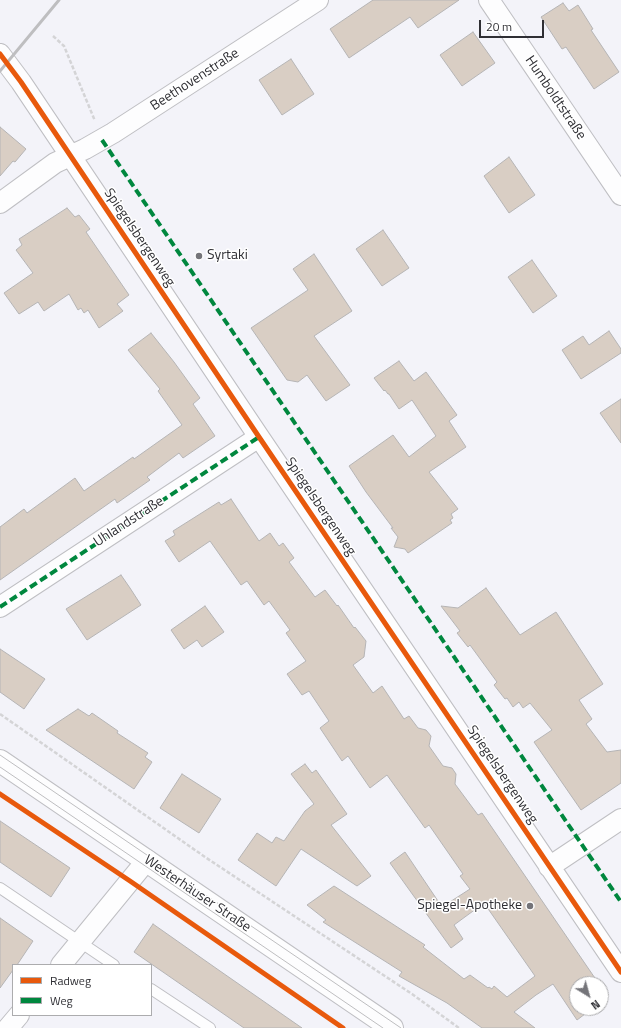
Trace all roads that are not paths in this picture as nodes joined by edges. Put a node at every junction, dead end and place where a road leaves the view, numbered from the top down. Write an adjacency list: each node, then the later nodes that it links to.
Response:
1 (318, 0): 4 (street, Beethovenstraße)
2 (489, 0): 5 (street, Humboldtstraße)
3 (0, 54): 4 (street, Spiegelsbergenweg)
4 (70, 156): 6 (street, Beethovenstraße); 7 (street, Spiegelsbergenweg)
5 (621, 196)
6 (0, 203)
7 (259, 437): 8 (street, Uhlandstraße); 12 (street, Spiegelsbergenweg)
8 (0, 607)
9 (0, 760): 11 (street, Westerhäuser Straße)
10 (621, 818): 12 (street)
11 (147, 860): 14 (street); 22 (street, Westerhäuser Straße)
12 (549, 866): 17 (street, Spiegelsbergenweg)
13 (0, 888): 14 (lane)
14 (80, 942): 15 (street); 16 (lane)
15 (62, 964)
16 (113, 964)
17 (621, 972)
18 (152, 990): 21 (lane)
19 (18, 1016): 20 (street)
20 (8, 1028)
21 (210, 1028)
22 (392, 1028)

